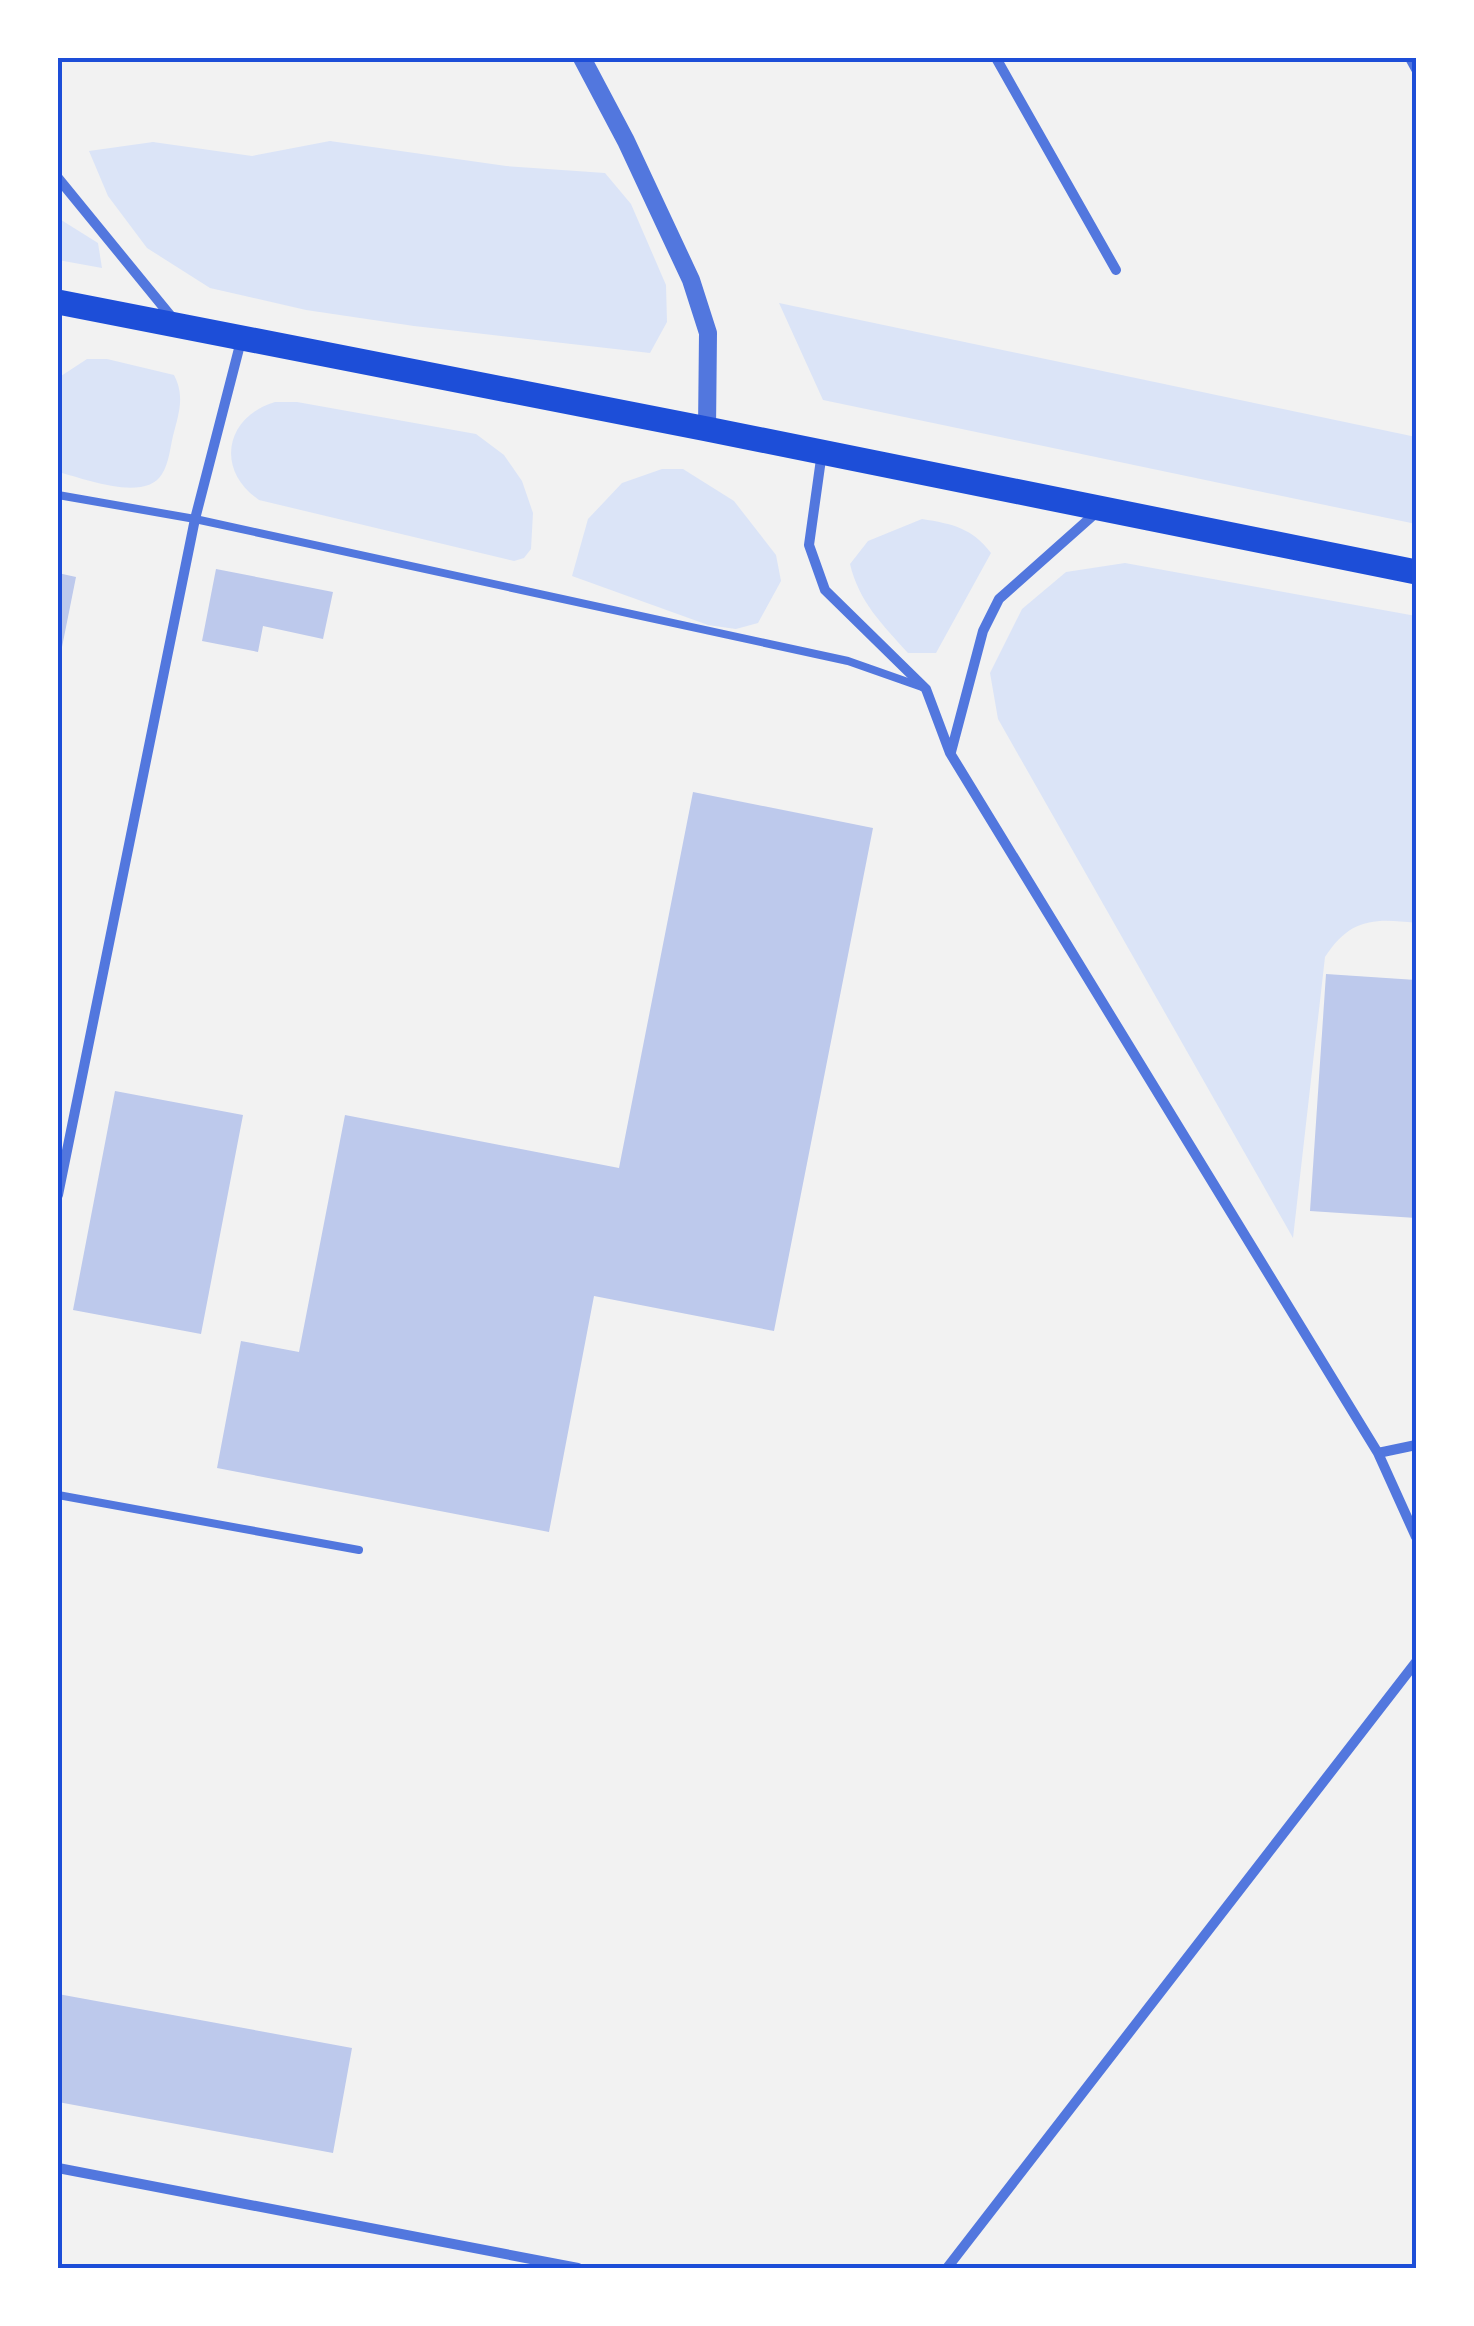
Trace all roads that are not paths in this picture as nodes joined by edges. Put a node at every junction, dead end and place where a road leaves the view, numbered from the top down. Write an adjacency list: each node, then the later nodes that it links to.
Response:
1 (582, 58): 10 (street)
2 (996, 58): 6 (street)
3 (1410, 58): 4 (street)
4 (1416, 69)
5 (58, 178): 8 (street)
6 (1116, 270)
7 (58, 302): 8 (main road)
8 (178, 325): 9 (main road)
9 (242, 336): 10 (main road); 14 (street)
10 (707, 428): 11 (main road)
11 (822, 452): 13 (main road); 16 (street)
12 (58, 494): 14 (lane)
13 (1101, 509): 15 (main road); 17 (street)
14 (194, 519): 16 (lane); 18 (street)
15 (1416, 572)
16 (926, 689): 17 (street)
17 (950, 753): 20 (street)
18 (58, 1195)
19 (1416, 1445): 20 (street)
20 (1378, 1454): 22 (street)
21 (58, 1495): 23 (lane)
22 (1416, 1537)
23 (359, 1550)
24 (1416, 1662): 27 (street)
25 (58, 2168): 26 (street)
26 (578, 2268)
27 (947, 2268)

